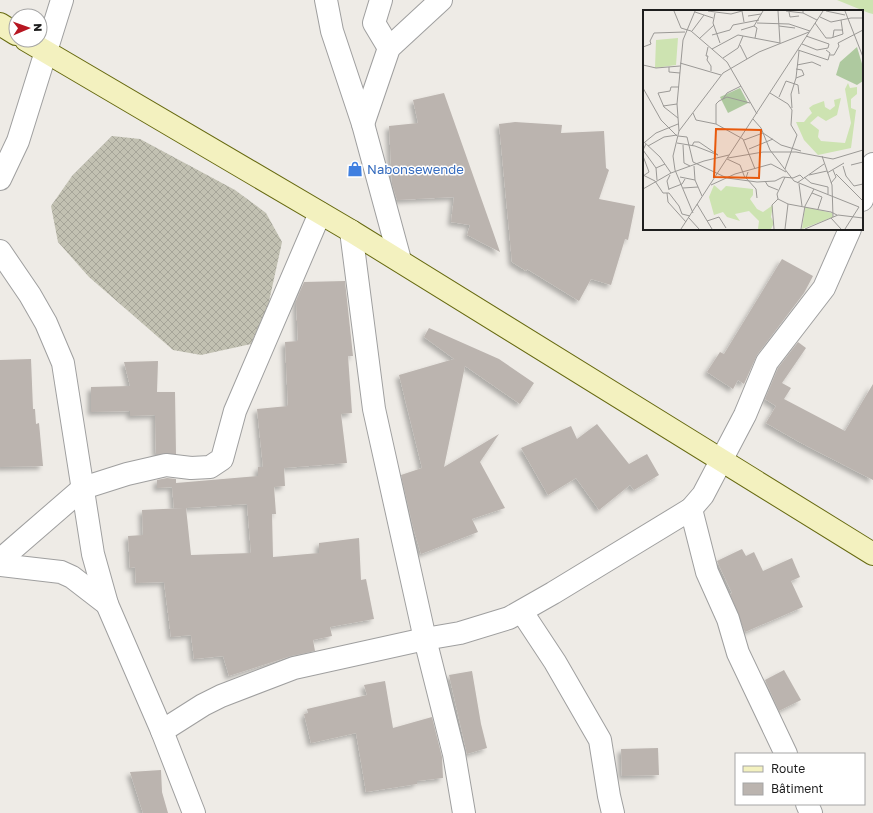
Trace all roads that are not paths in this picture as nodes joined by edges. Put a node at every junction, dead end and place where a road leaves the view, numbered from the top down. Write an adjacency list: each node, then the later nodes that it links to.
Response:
1 (62, 0): 7 (street)
2 (326, 0): 8 (street)
3 (381, 0): 6 (street)
4 (441, 0): 6 (street)
5 (39, 48): 7 (street)
6 (389, 48): 8 (street)
7 (45, 52): 10 (street); 12 (street)
8 (362, 124): 16 (street)
9 (873, 164): 11 (street)
10 (0, 179)
11 (863, 197)
12 (320, 212): 13 (street); 18 (street)
13 (351, 230): 16 (street); 25 (street)
14 (850, 230): 17 (street)
15 (0, 251): 18 (street)
16 (400, 260): 17 (street)
17 (721, 461): 19 (street); 20 (street)
18 (83, 488): 21 (street); 23 (street)
19 (691, 509): 24 (street); 27 (street)
20 (873, 554)
21 (0, 560)
22 (0, 565): 23 (street)
23 (107, 604): 26 (street)
24 (522, 612): 25 (street); 30 (street)
25 (425, 639): 26 (street); 29 (street)
26 (162, 731): 28 (street)
27 (786, 753)
28 (194, 813)
29 (464, 813)
30 (613, 813)

